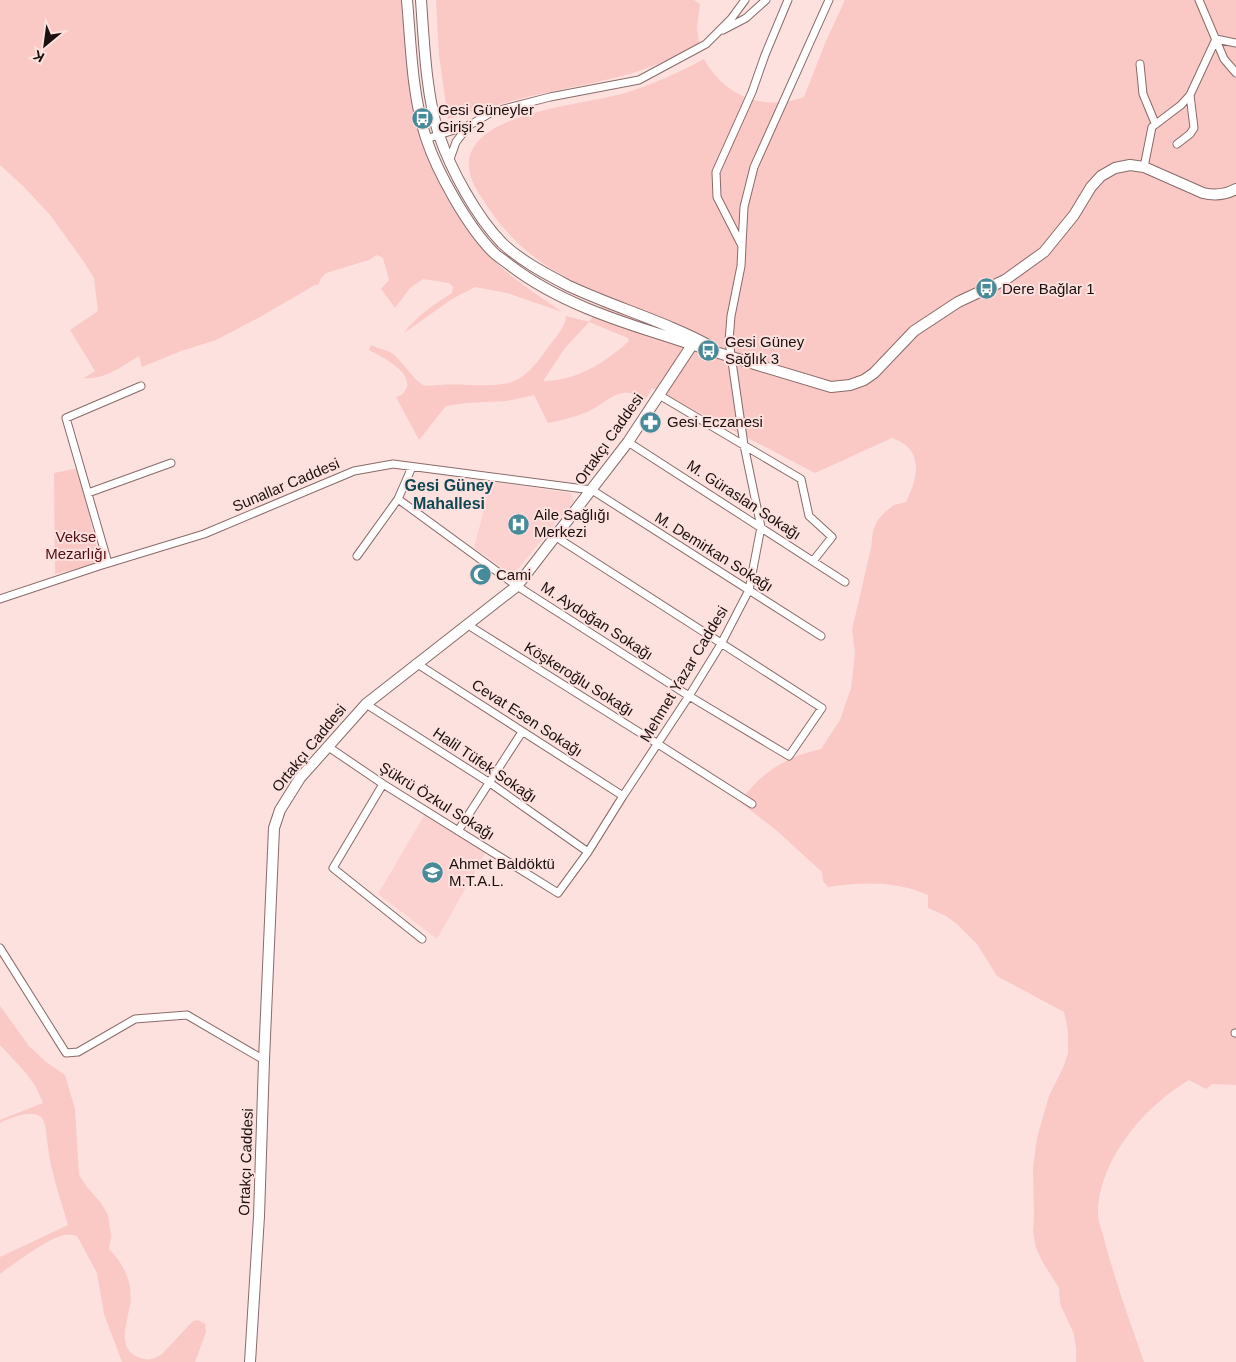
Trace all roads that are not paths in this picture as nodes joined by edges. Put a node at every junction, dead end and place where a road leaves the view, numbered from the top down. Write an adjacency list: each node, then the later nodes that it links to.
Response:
1 (407, 0): 17 (street)
2 (421, 0): 16 (street)
3 (745, 0): 8 (street)
4 (766, 0): 8 (street)
5 (788, 0): 22 (street)
6 (829, 0): 22 (street, Mehmet Yazar Caddesi)
7 (1199, 0): 9 (street)
8 (716, 34): 15 (street)
9 (1216, 39): 10 (street); 12 (street); 13 (street)
10 (1236, 44)
11 (1140, 64): 14 (street)
12 (1236, 73)
13 (1190, 95): 14 (street); 18 (street)
14 (1155, 123): 20 (street)
15 (470, 125): 16 (street); 19 (street)
16 (439, 135): 17 (street); 19 (street)
17 (426, 139): 23 (street)
18 (1177, 144)
19 (450, 159): 24 (street)
20 (1144, 167): 21 (street); 24 (street)
21 (1236, 189)
22 (742, 246): 24 (street, Mehmet Yazar Caddesi)
23 (692, 345): 24 (street); 26 (street, Ortakçı Caddesi)
24 (730, 357): 28 (street, Mehmet Yazar Caddesi)
25 (141, 386): 32 (street)
26 (659, 395): 27 (street, Ortakçı Caddesi); 28 (street)
27 (628, 442): 31 (street, Ortakçı Caddesi); 34 (street, M. Güraslan Sokağı)
28 (744, 445): 34 (street, Mehmet Yazar Caddesi); 37 (street)
29 (170, 463): 32 (street)
30 (412, 467): 31 (street, Sunallar Caddesi); 33 (street); 38 (street, Sunallar Caddesi)
31 (592, 490): 35 (street, Ortakçı Caddesi); 41 (street, M. Demirkan Sokağı)
32 (88, 493): 38 (street)
33 (398, 498): 36 (street); 40 (street, M. Aydoğan Sokağı)
34 (762, 527): 37 (street, M. Güraslan Sokağı); 41 (street, Mehmet Yazar Caddesi)
35 (556, 537): 40 (street, Ortakçı Caddesi); 45 (street)
36 (357, 556)
37 (813, 561): 39 (street, M. Güraslan Sokağı)
38 (108, 563): 42 (street, Sunallar Caddesi)
39 (845, 582)
40 (517, 586): 43 (street, Ortakçı Caddesi); 47 (street, M. Aydoğan Sokağı)
41 (749, 590): 44 (street, M. Demirkan Sokağı); 45 (street, Mehmet Yazar Caddesi)
42 (0, 600)
43 (468, 625): 46 (street, Ortakçı Caddesi); 50 (street, Köşkeroğlu Sokağı)
44 (822, 636)
45 (721, 644): 47 (street, Mehmet Yazar Caddesi); 47 (street, M. Aydoğan Sokağı)
46 (416, 664): 48 (street, Ortakçı Caddesi); 49 (street, Cevat Esen Sokağı)
47 (690, 696): 50 (street, Mehmet Yazar Caddesi)
48 (366, 704): 51 (street, Ortakçı Caddesi); 52 (street, Halil Tüfek Sokağı)
49 (522, 732): 52 (street); 54 (street, Cevat Esen Sokağı)
50 (658, 744): 54 (street, Mehmet Yazar Caddesi); 55 (street, Köşkeroğlu Sokağı)
51 (327, 746): 53 (street, Şükrü Özkul Sokağı); 61 (street, Ortakçı Caddesi)
52 (490, 783): 56 (street); 57 (street, Halil Tüfek Sokağı)
53 (383, 784): 56 (street, Şükrü Özkul Sokağı); 59 (street)
54 (622, 796): 57 (street, Mehmet Yazar Caddesi)
55 (752, 804)
56 (458, 831): 58 (street, Şükrü Özkul Sokağı)
57 (588, 852): 58 (street, Mehmet Yazar Caddesi)
58 (558, 893)
59 (422, 939)
60 (0, 948): 61 (street)
61 (264, 1060): 62 (street, Ortakçı Caddesi)
62 (250, 1362)

